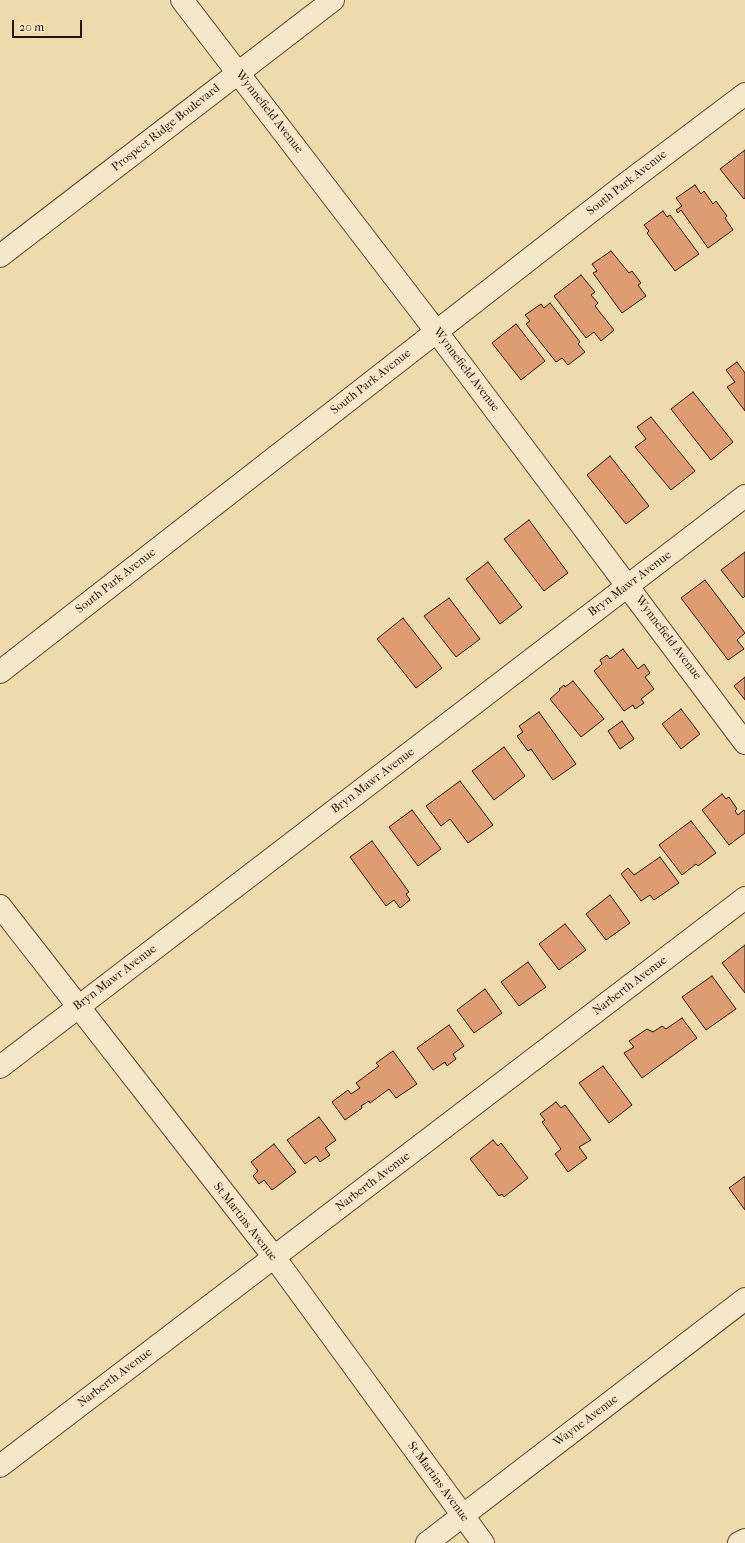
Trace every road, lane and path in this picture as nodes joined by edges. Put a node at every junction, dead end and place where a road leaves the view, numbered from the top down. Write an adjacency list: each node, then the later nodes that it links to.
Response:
1 (182, 0): 3 (street, Wynnefield Avenue)
2 (333, 0): 3 (street, Prospect Ridge Boulevard)
3 (238, 73): 5 (street, Prospect Ridge Boulevard); 6 (street, Wynnefield Avenue)
4 (745, 94): 6 (street, South Park Avenue)
5 (0, 256)
6 (436, 331): 8 (street, Wynnefield Avenue); 9 (street, South Park Avenue)
7 (745, 496): 8 (street, Bryn Mawr Avenue)
8 (628, 585): 10 (street, Wynnefield Avenue); 13 (street, Bryn Mawr Avenue)
9 (0, 672)
10 (745, 743)
11 (745, 898): 15 (street, Narberth Avenue)
12 (0, 906): 13 (street, St Martins Avenue)
13 (78, 1007): 14 (street, Bryn Mawr Avenue); 15 (street, St Martins Avenue)
14 (0, 1067)
15 (274, 1257): 17 (street, Narberth Avenue); 18 (street, St Martins Avenue)
16 (745, 1299): 18 (street, Wayne Avenue)
17 (0, 1466)
18 (462, 1516): 20 (street, Wayne Avenue); 21 (street, St Martins Avenue)
19 (745, 1540): 22 (street)
20 (427, 1543)
21 (483, 1543)
22 (739, 1543)

